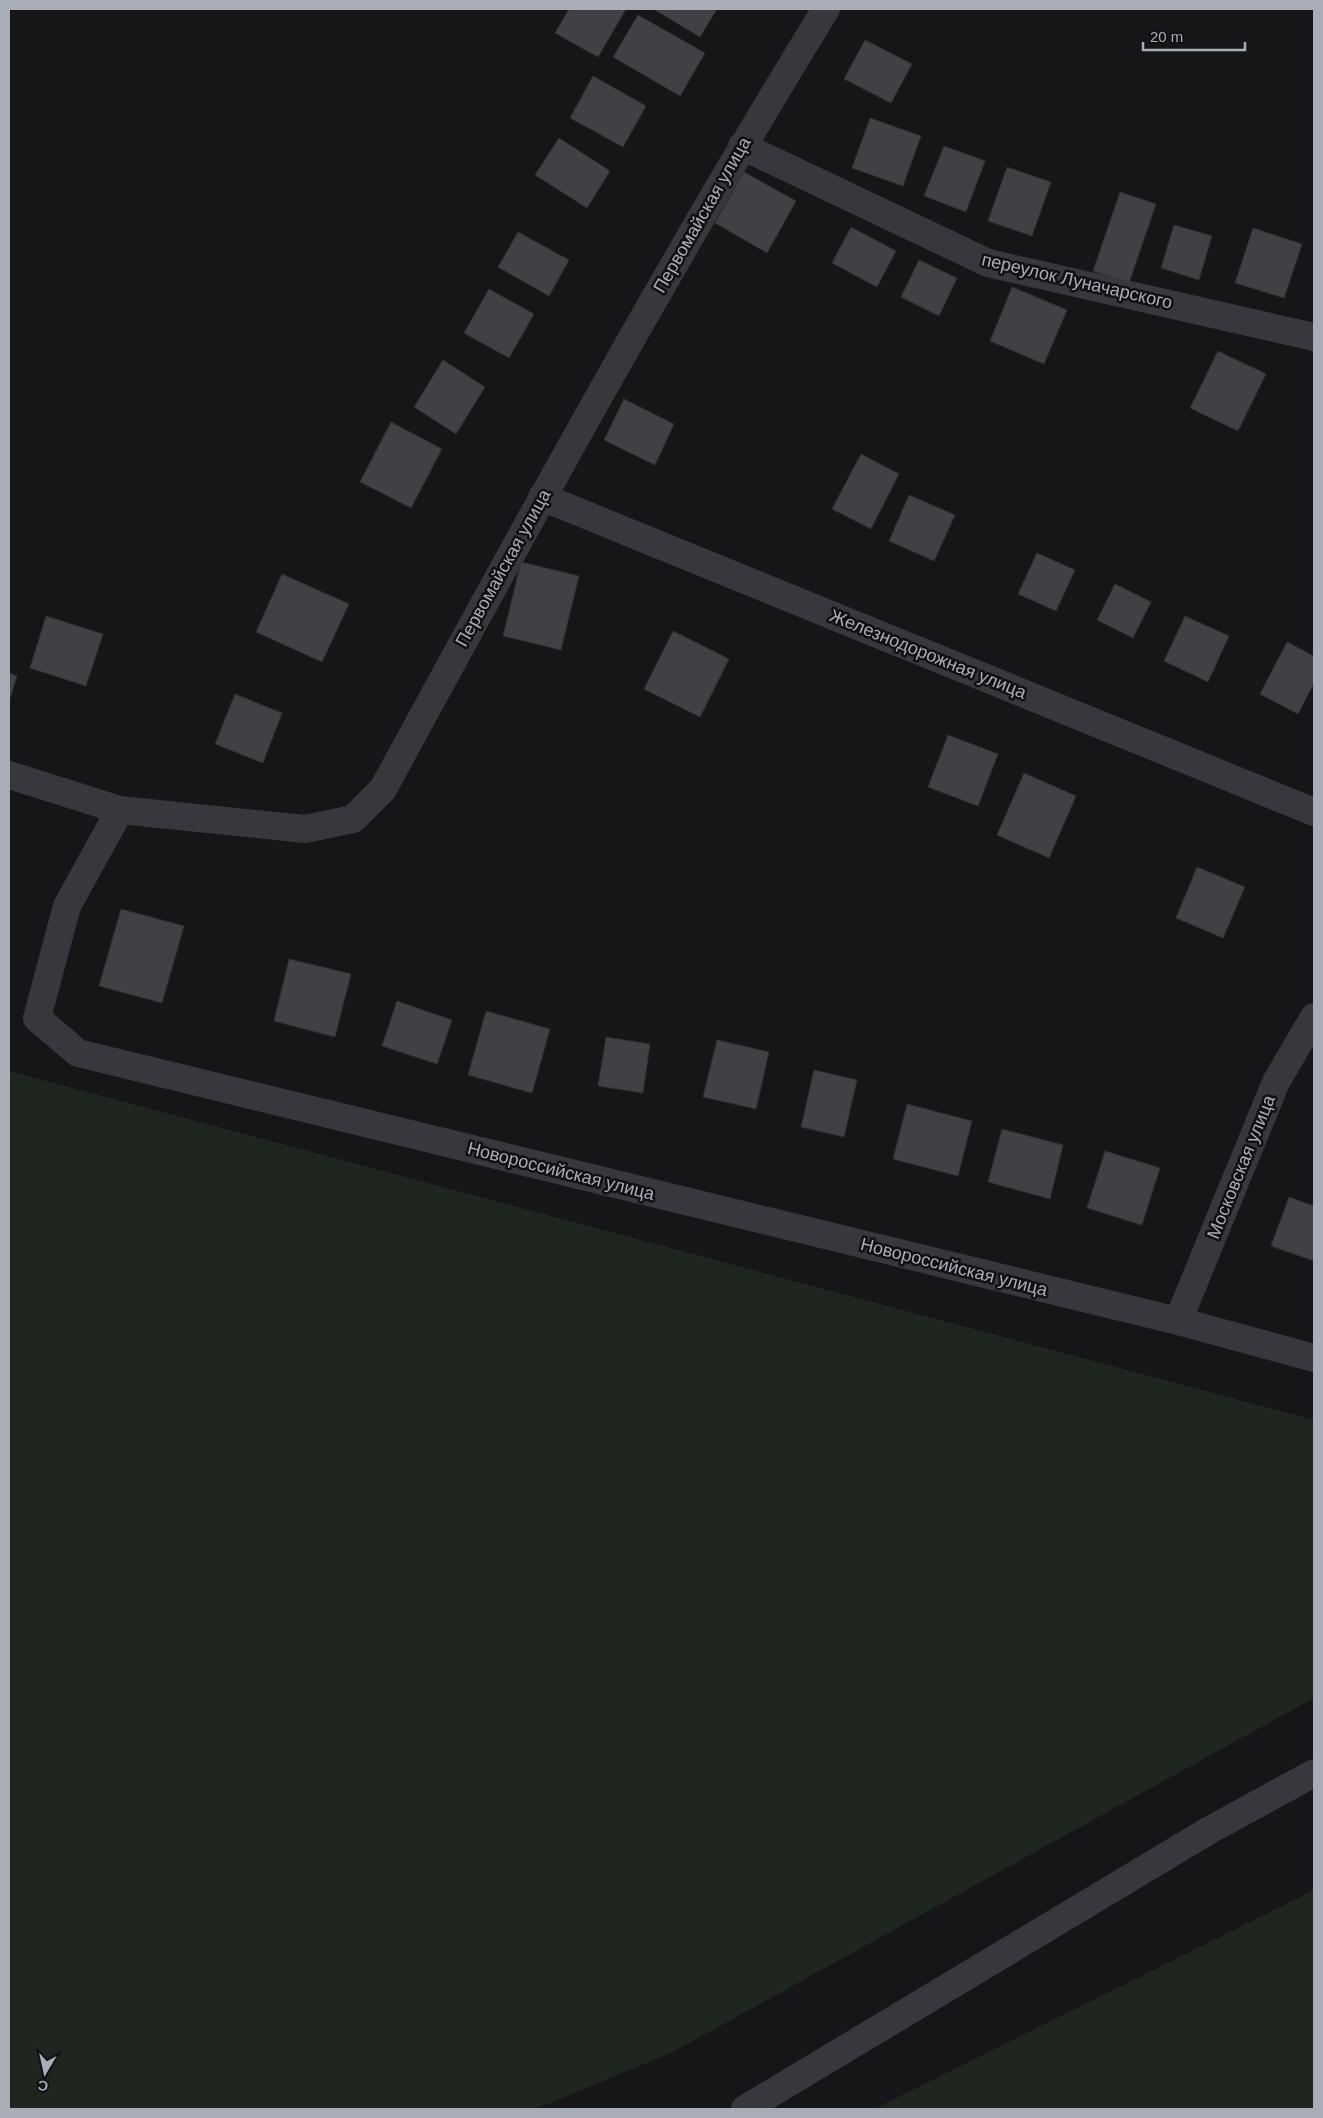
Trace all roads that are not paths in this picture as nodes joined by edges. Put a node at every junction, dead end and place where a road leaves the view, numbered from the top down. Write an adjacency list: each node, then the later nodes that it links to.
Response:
1 (826, 9): 2 (street, Первомайская улица)
2 (742, 146): 3 (street, переулок Луначарского); 4 (street, Первомайская улица)
3 (1314, 337)
4 (542, 497): 6 (street, Первомайская улица); 7 (street, Железнодорожная улица)
5 (9, 775): 6 (street, Первомайская улица)
6 (120, 810): 9 (street, Новороссийская улица)
7 (1314, 812)
8 (1314, 1017): 9 (street, Московская улица)
9 (1178, 1322): 10 (street, Новороссийская улица)
10 (1314, 1358)
11 (1314, 1773): 12 (street)
12 (745, 2109)

